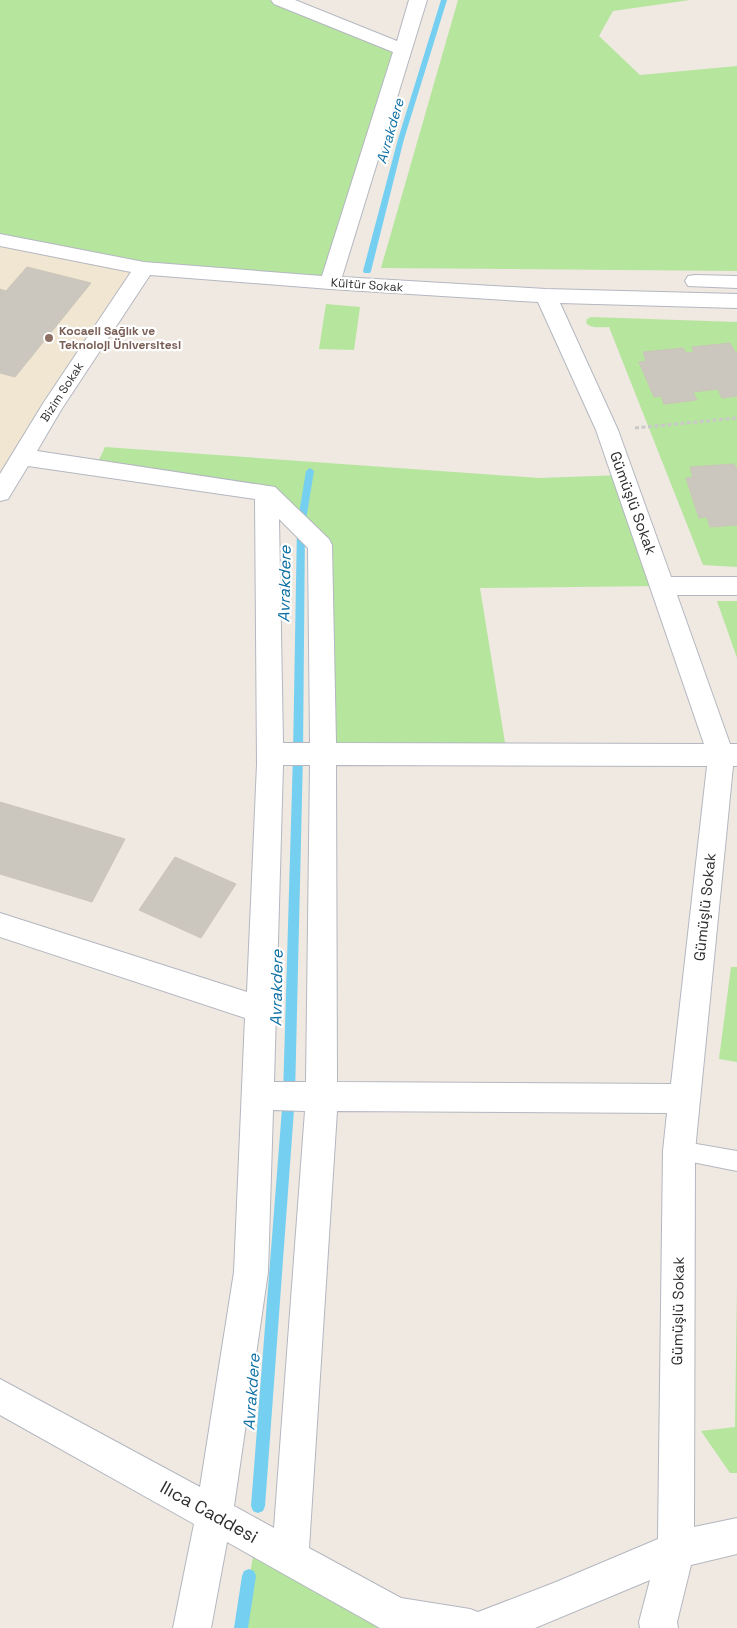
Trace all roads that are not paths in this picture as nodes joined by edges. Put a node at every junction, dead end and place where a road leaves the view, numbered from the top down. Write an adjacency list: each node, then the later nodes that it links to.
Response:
1 (280, 0): 3 (street)
2 (418, 0): 3 (street)
3 (402, 49): 7 (street)
4 (0, 240): 5 (street, Kültür Sokak)
5 (144, 268): 7 (street, Kültür Sokak); 10 (street, Bizim Sokak)
6 (737, 282): 8 (street)
7 (330, 283): 8 (street, Kültür Sokak)
8 (559, 296): 9 (street, Kültür Sokak); 13 (street, Gümüşlü Sokak)
9 (737, 301)
10 (22, 457): 11 (street, Bizim Sokak); 12 (street)
11 (0, 493)
12 (267, 493): 15 (street); 16 (street)
13 (662, 586): 14 (street); 17 (street, Gümüşlü Sokak)
14 (737, 586)
15 (270, 754): 16 (street); 19 (street)
16 (323, 755): 17 (street); 21 (street)
17 (729, 755): 22 (street, Gümüşlü Sokak)
18 (0, 926): 19 (street)
19 (262, 1010): 20 (street)
20 (258, 1096): 21 (street); 26 (street)
21 (322, 1096): 22 (street); 29 (street)
22 (685, 1099): 23 (street, Gümüşlü Sokak)
23 (679, 1151): 24 (lane); 28 (street, Gümüşlü Sokak)
24 (737, 1161)
25 (0, 1396): 26 (street, Ilıca Caddesi)
26 (214, 1515): 29 (street, Ilıca Caddesi); 31 (street)
27 (737, 1536): 28 (street)
28 (676, 1550): 33 (street); 34 (street, Gümüşlü Sokak)
29 (290, 1558): 30 (street, Ilıca Caddesi)
30 (407, 1622): 32 (street)
31 (192, 1628)
32 (470, 1628)
33 (485, 1628)
34 (659, 1628)

